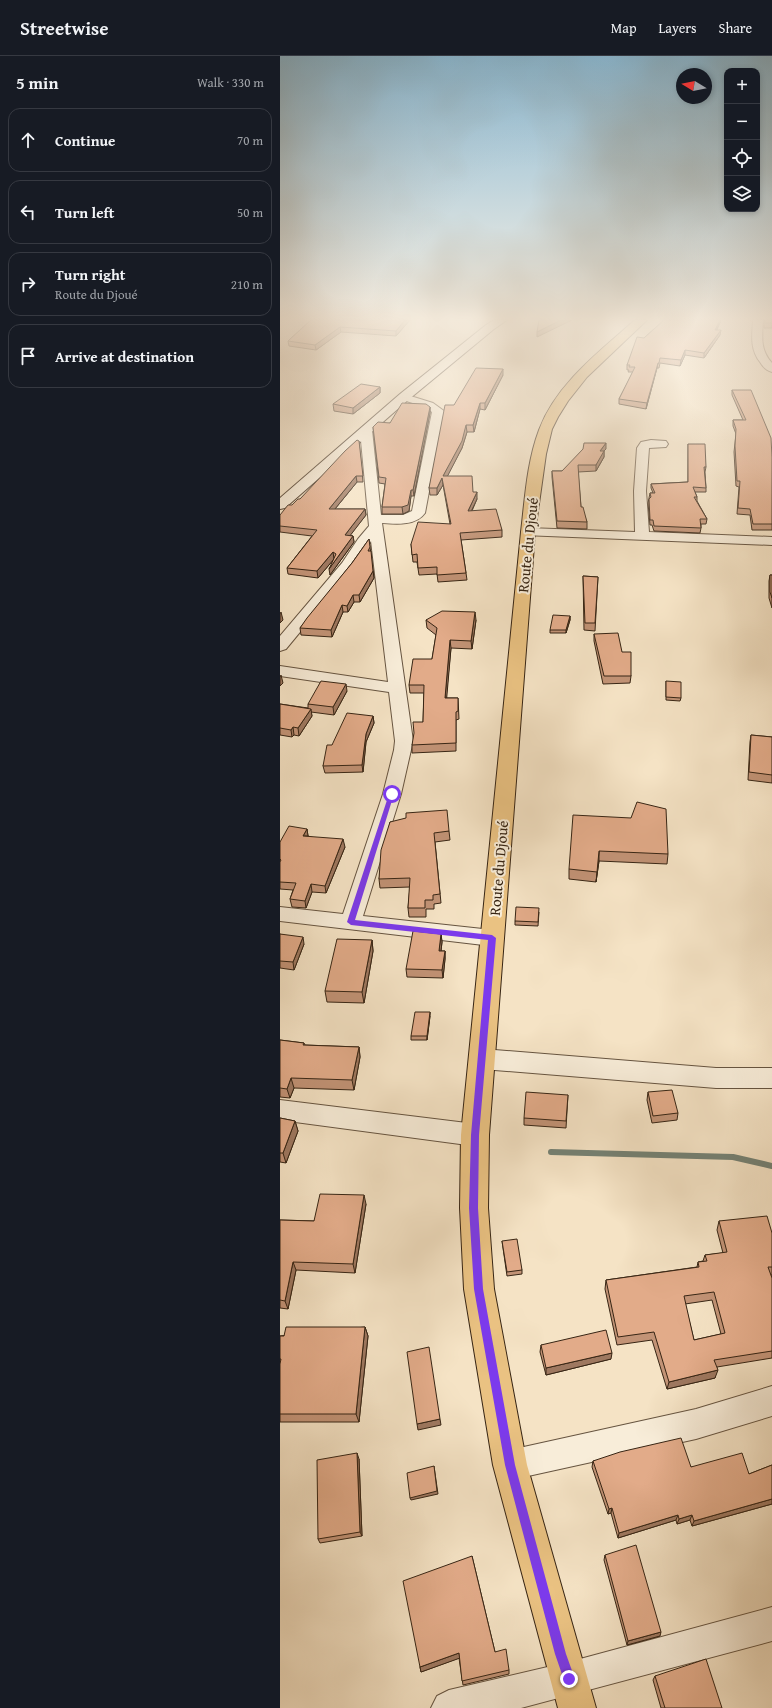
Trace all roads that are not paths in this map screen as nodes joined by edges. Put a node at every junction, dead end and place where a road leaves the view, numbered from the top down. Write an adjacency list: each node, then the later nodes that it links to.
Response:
1 (404, 397): 3 (street); 6 (street)
2 (564, 397): 7 (main road, Route du Djoué)
3 (366, 430): 5 (street); 6 (street)
4 (662, 444): 8 (street)
5 (280, 505)
6 (375, 523): 10 (street); 12 (street)
7 (528, 532): 8 (street); 15 (main road, Route du Djoué)
8 (642, 536): 9 (street)
9 (772, 541)
10 (280, 646)
11 (280, 671): 12 (street)
12 (396, 688): 14 (street)
13 (280, 914): 14 (street)
14 (351, 922): 15 (street)
15 (492, 938): 16 (main road, Route du Djoué)
16 (482, 1059): 17 (street); 19 (main road, Route du Djoué)
17 (772, 1078)
18 (280, 1110): 19 (street)
19 (475, 1135): 21 (main road, Route du Djoué)
20 (772, 1401): 21 (street)
21 (510, 1465): 23 (main road, Route du Djoué)
22 (772, 1624): 23 (street)
23 (573, 1694): 24 (street)
24 (450, 1708)

